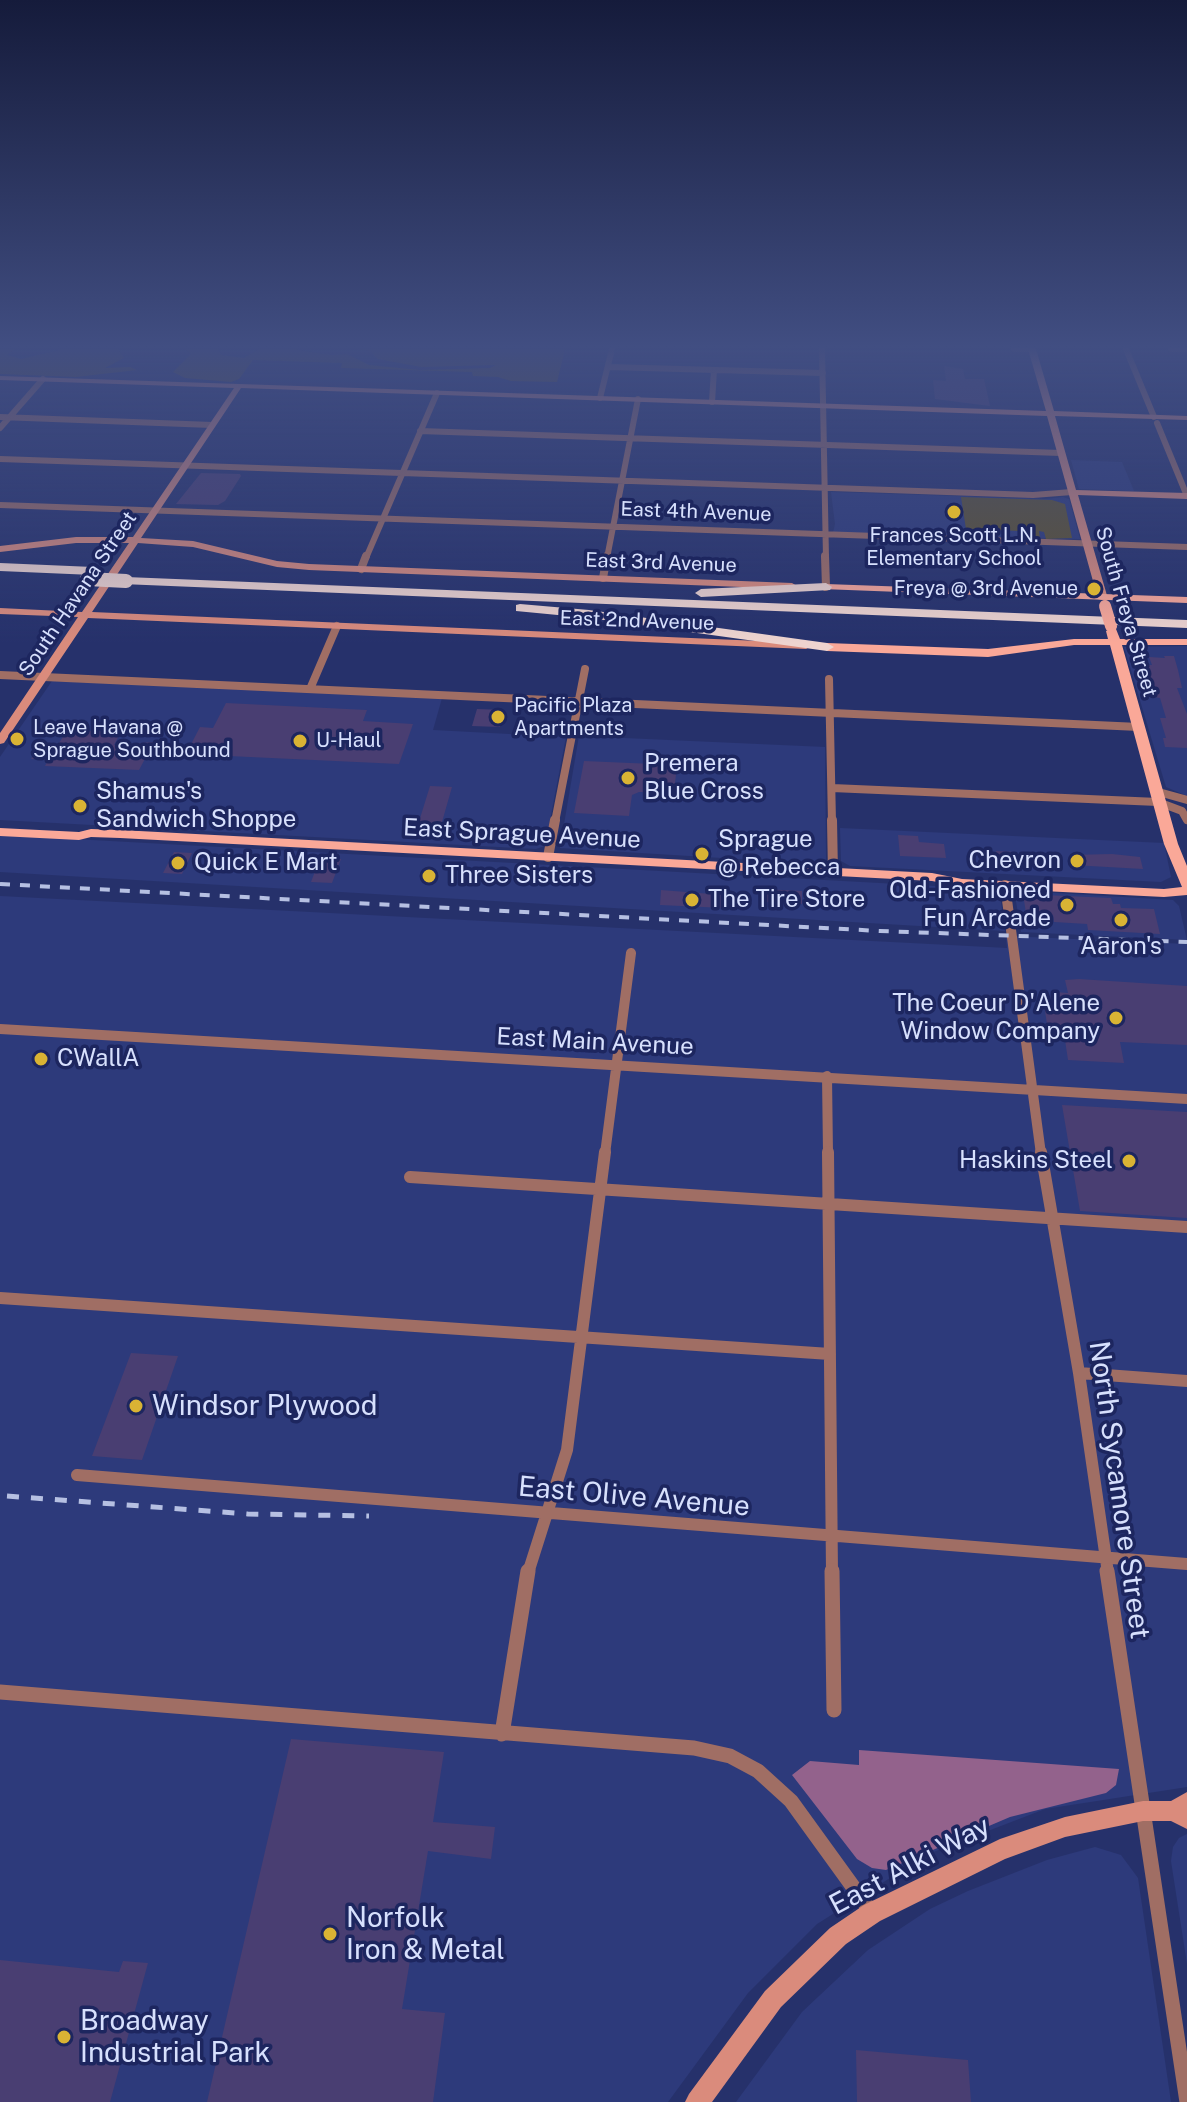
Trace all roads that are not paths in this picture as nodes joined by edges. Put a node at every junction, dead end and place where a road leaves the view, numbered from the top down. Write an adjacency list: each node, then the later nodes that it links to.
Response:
1 (198, 447): 10 (street, South Havana Street)
2 (413, 447): 11 (street)
3 (628, 447): 12 (street)
4 (823, 447): 13 (street)
5 (885, 447): 8 (street)
6 (1060, 447): 8 (street, South Freya Street)
7 (1167, 447): 15 (street)
8 (1061, 453): 14 (street, South Freya Street)
9 (0, 459): 10 (street)
10 (186, 465): 11 (street); 17 (street, South Havana Street)
11 (402, 472): 12 (street); 18 (street)
12 (622, 481): 13 (street); 19 (street)
13 (824, 488): 14 (street); 20 (street)
14 (1072, 492): 15 (street); 22 (street, South Freya Street)
15 (1187, 496)
16 (0, 505): 17 (street, East 4th Avenue)
17 (155, 510): 18 (street, East 4th Avenue); 21 (street, South Havana Street)
18 (382, 519): 19 (street, East 4th Avenue); 26 (street)
19 (613, 527): 20 (street, East 4th Avenue); 30 (street)
20 (825, 535): 22 (street, East 4th Avenue); 32 (street)
21 (135, 540): 24 (street); 26 (street, East 3rd Avenue); 37 (street, South Havana Street)
22 (1086, 544): 23 (street, East 4th Avenue); 35 (street, South Freya Street)
23 (1187, 547)
24 (0, 549)
25 (0, 567): 27 (highway)
26 (361, 569): 30 (street, East 3rd Avenue)
27 (90, 575): 28 (highway); 29 (highway, bridge)
28 (0, 576)
29 (129, 577): 31 (highway); 33 (highway)
30 (603, 578): 32 (street, East 3rd Avenue)
31 (170, 582): 39 (highway); 43 (highway)
32 (826, 587): 33 (highway); 35 (main road, East 3rd Avenue)
33 (655, 595): 38 (highway)
34 (1187, 600): 35 (main road, East 3rd Avenue)
35 (1104, 602): 41 (main road, South Freya Street, bridge)
36 (0, 611): 37 (street)
37 (84, 615): 40 (street, East 2nd Avenue); 46 (street, South Havana Street)
38 (1187, 617)
39 (1187, 624)
40 (337, 626): 43 (street, East 2nd Avenue); 48 (street)
41 (1114, 640): 42 (main road, East 2nd Avenue); 43 (main road, East 2nd Avenue); 51 (main road, South Freya Street)
42 (1187, 642)
43 (827, 647)
44 (585, 669): 49 (street)
45 (0, 675): 46 (street)
46 (43, 677): 48 (street); 52 (street, South Havana Street)
47 (829, 679): 50 (street)
48 (310, 689): 49 (street)
49 (579, 701): 50 (street); 60 (street)
50 (830, 713): 51 (street); 53 (street)
51 (1139, 727): 54 (main road, South Freya Street)
52 (0, 741)
53 (832, 788): 54 (street); 61 (street)
54 (1157, 796): 55 (street); 56 (street); 64 (main road, South Freya Street)
55 (1187, 800)
56 (1187, 820)
57 (0, 823): 59 (main road, East Sprague Avenue)
58 (0, 832): 59 (main road, East Sprague Avenue)
59 (91, 833): 60 (main road, East Sprague Avenue)
60 (548, 857): 61 (main road, East Sprague Avenue)
61 (833, 873): 62 (main road, East Sprague Avenue)
62 (950, 878): 63 (main road, East Sprague Avenue); 64 (main road, East Sprague Avenue)
63 (1005, 885): 64 (main road, East Sprague Avenue); 69 (street, North Sycamore Street)
64 (1184, 888)
65 (631, 953): 67 (street)
66 (0, 1029): 67 (street, East Main Avenue)
67 (617, 1063): 68 (street, East Main Avenue); 72 (street)
68 (827, 1076): 69 (street, East Main Avenue); 73 (street)
69 (1032, 1089): 70 (street, East Main Avenue); 74 (street, North Sycamore Street)
70 (1187, 1099)
71 (410, 1177): 72 (street)
72 (602, 1190): 73 (street); 77 (street)
73 (830, 1204): 74 (street); 78 (street)
74 (1050, 1218): 75 (street); 79 (street, North Sycamore Street)
75 (1187, 1227)
76 (0, 1298): 77 (street)
77 (584, 1337): 78 (street); 82 (street)
78 (830, 1354): 83 (street)
79 (1079, 1373): 80 (street); 84 (street, North Sycamore Street)
80 (1187, 1381)
81 (77, 1475): 82 (street, East Olive Avenue)
82 (548, 1515): 83 (street, East Olive Avenue); 88 (street)
83 (832, 1537): 84 (street, East Olive Avenue); 87 (street)
84 (1104, 1557): 85 (street, East Olive Avenue); 89 (street, North Sycamore Street)
85 (1187, 1564)
86 (0, 1692): 88 (street)
87 (834, 1710)
88 (502, 1734): 91 (street)
89 (1143, 1811): 90 (street, East Alki Way); 91 (street, East Alki Way); 92 (street, North Sycamore Street)
90 (1183, 1811)
91 (872, 1913): 93 (street, East Alki Way)
92 (1187, 2097)
93 (697, 2102)

